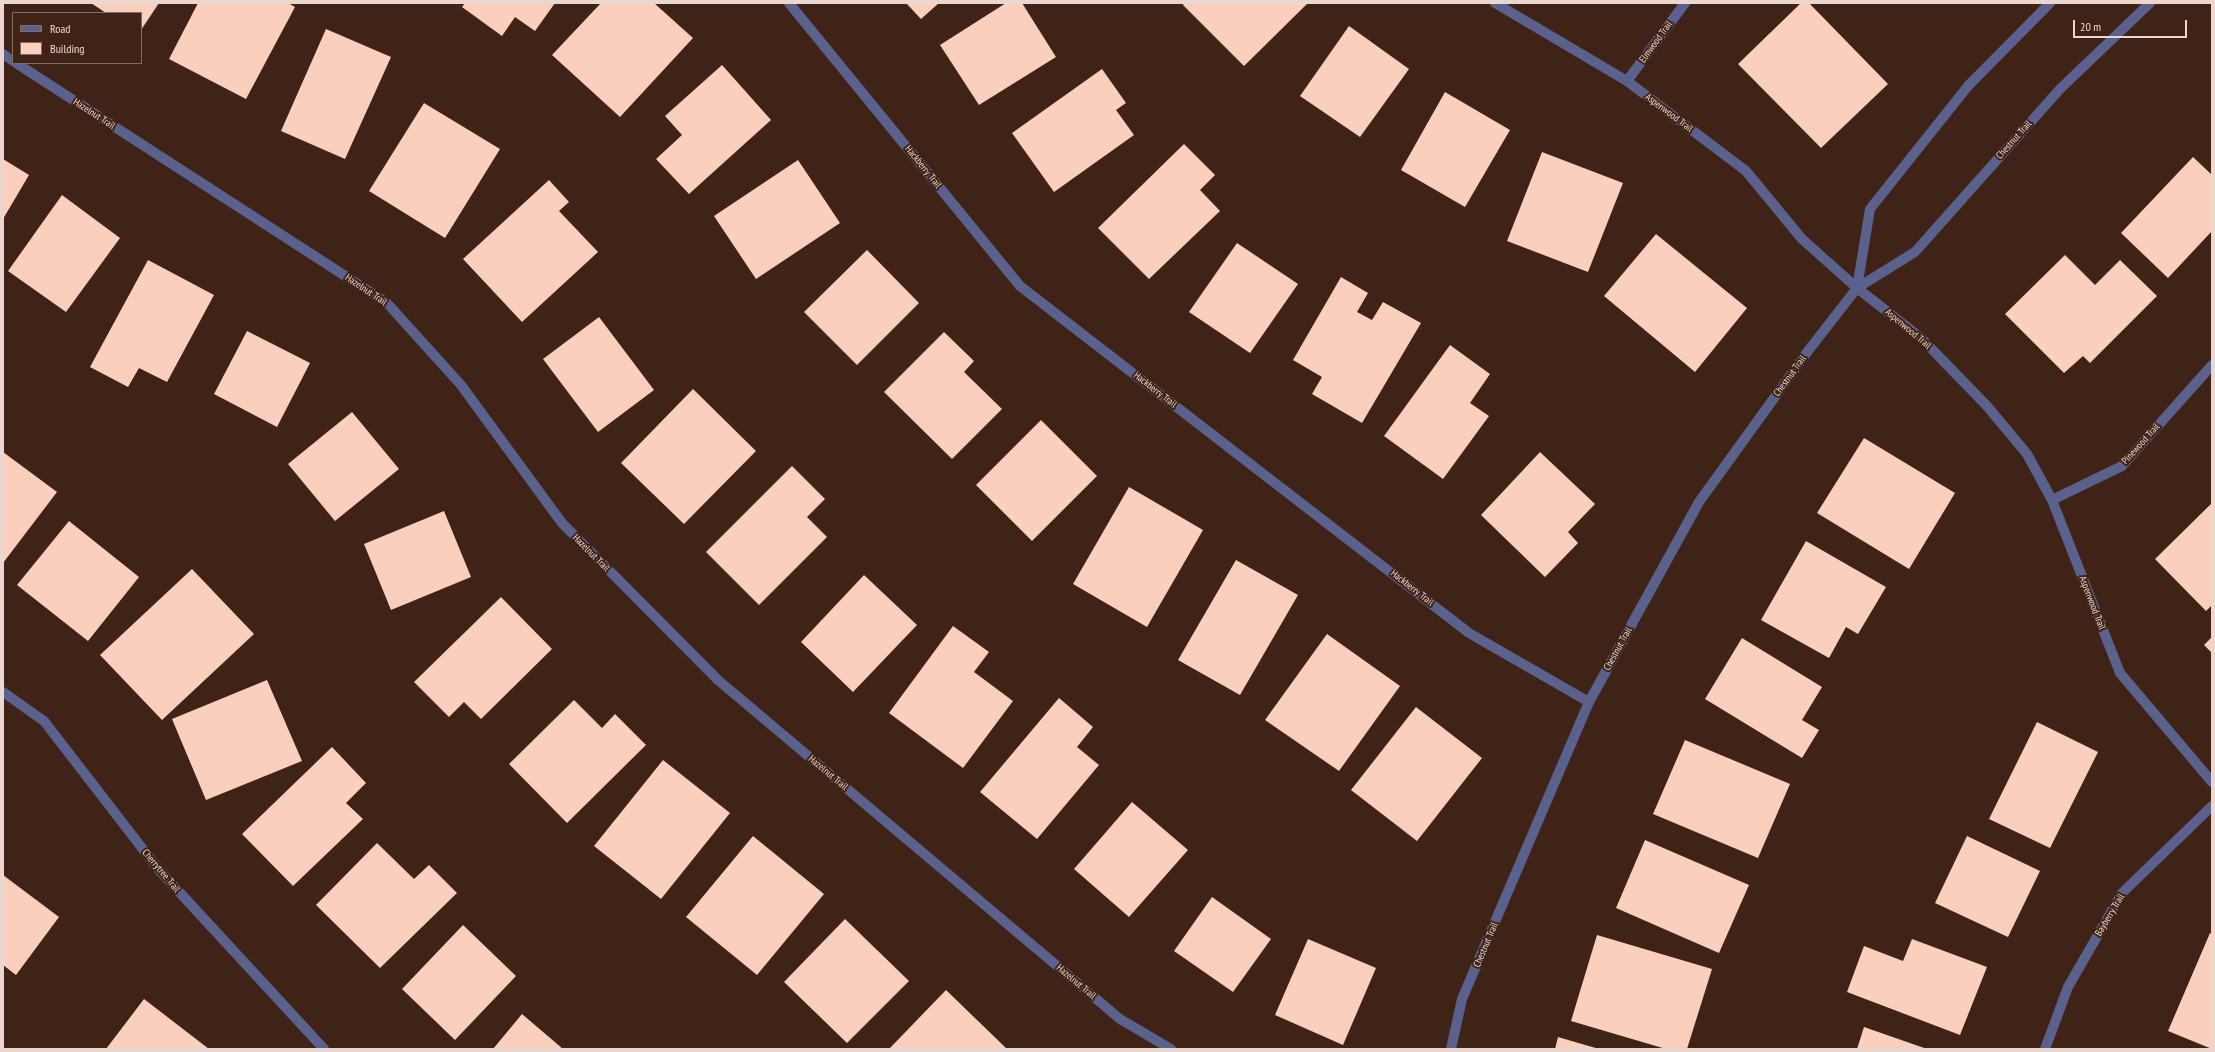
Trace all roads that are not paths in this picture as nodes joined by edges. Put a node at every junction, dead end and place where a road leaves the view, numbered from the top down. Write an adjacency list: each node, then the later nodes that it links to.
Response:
1 (789, 3): 14 (street, Hackberry Trail)
2 (1495, 3): 9 (street, Aspenwood Trail)
3 (1685, 3): 9 (street, Elmwood Trail)
4 (2050, 3): 10 (street, Chestnut Trail)
5 (2150, 3): 10 (street, Chestnut Trail)
6 (3, 54): 7 (street)
7 (12, 60)
8 (18, 64): 18 (street, Hazelnut Trail)
9 (1627, 81): 10 (street, Aspenwood Trail)
10 (1857, 288): 12 (street, Aspenwood Trail); 14 (street, Chestnut Trail)
11 (2212, 365): 12 (street, Pinewood Trail)
12 (2052, 500): 15 (street, Aspenwood Trail)
13 (3, 692): 17 (street, Cherrytree Trail)
14 (1589, 702): 19 (street, Chestnut Trail)
15 (2212, 782)
16 (2212, 806): 20 (street, Bayberry Trail)
17 (324, 1049)
18 (1171, 1049)
19 (1450, 1049)
20 (2045, 1049)

